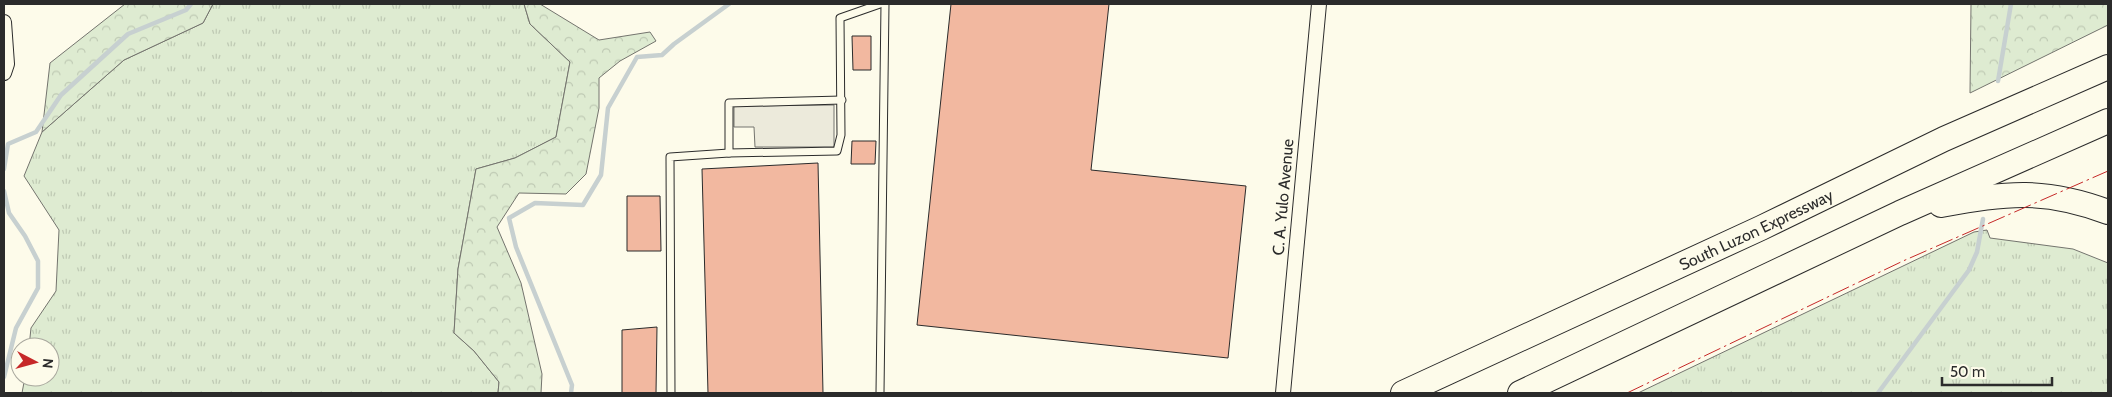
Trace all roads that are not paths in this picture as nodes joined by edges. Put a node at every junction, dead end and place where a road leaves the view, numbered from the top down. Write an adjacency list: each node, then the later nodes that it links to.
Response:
1 (880, 4): 7 (lane)
2 (885, 4): 13 (lane)
3 (1319, 4): 14 (street, C. A. Yulo Avenue)
4 (4, 22): 6 (street)
5 (2108, 67): 15 (highway, South Luzon Expressway)
6 (4, 72)
7 (842, 100): 9 (lane); 9 (lane)
8 (2108, 121): 11 (highway)
9 (729, 153): 12 (lane)
10 (2108, 212): 11 (highway)
11 (1900, 213): 16 (highway)
12 (670, 393)
13 (880, 393)
14 (1283, 393)
15 (1403, 393)
16 (1520, 393)

